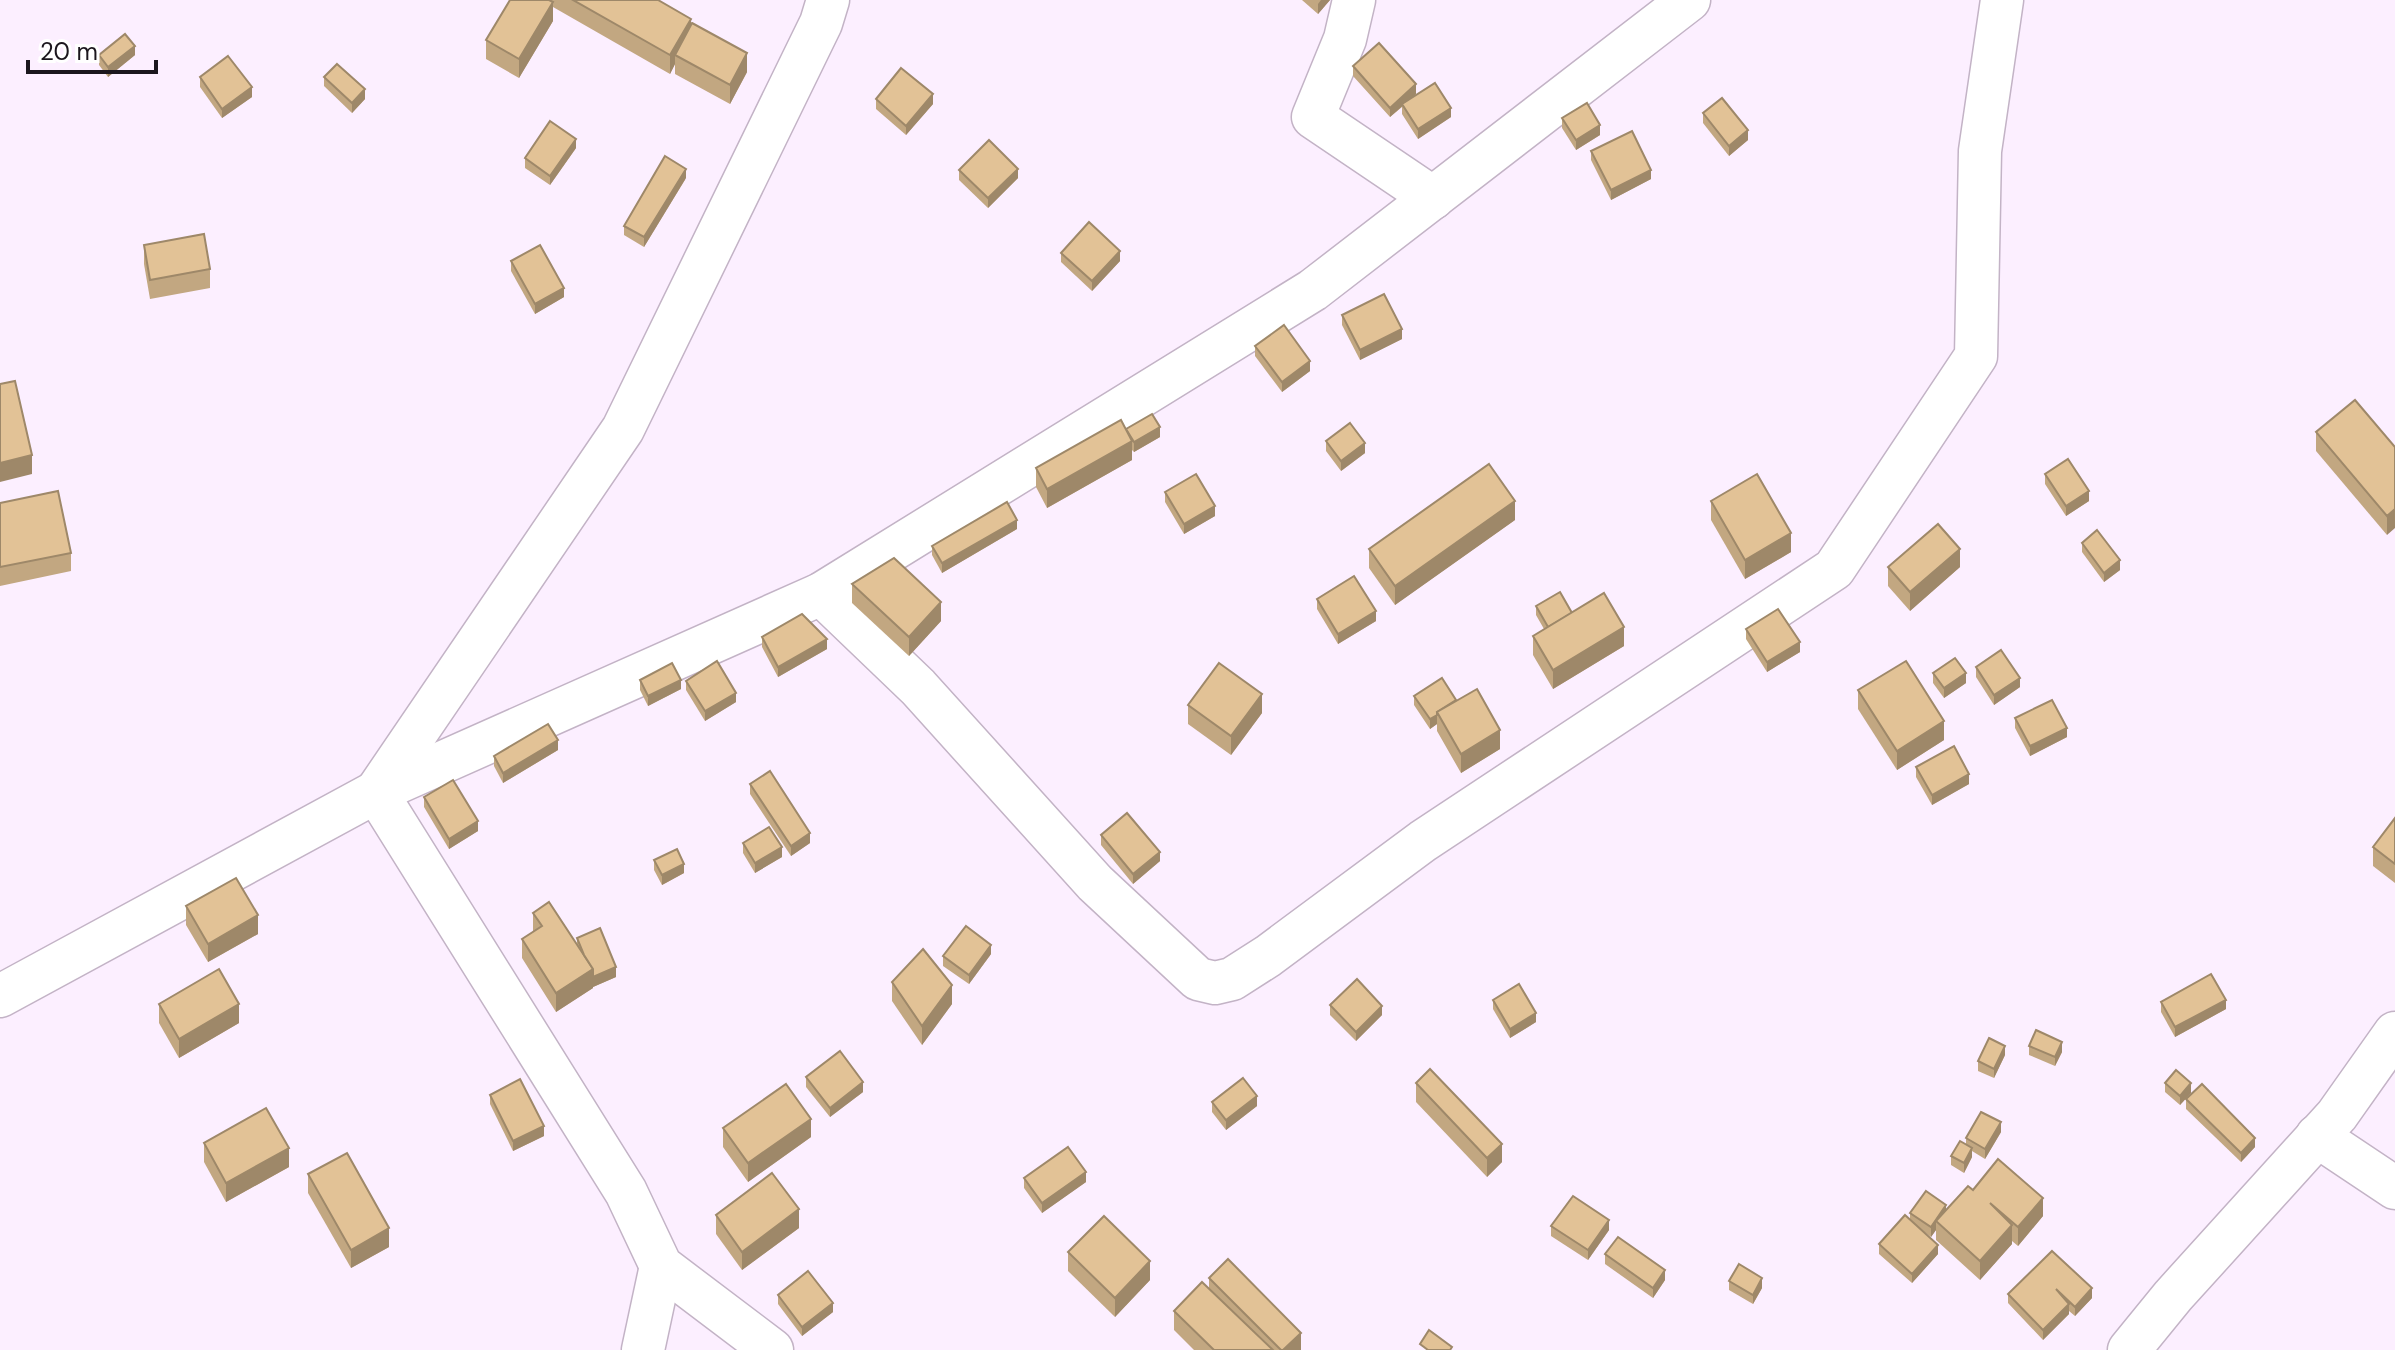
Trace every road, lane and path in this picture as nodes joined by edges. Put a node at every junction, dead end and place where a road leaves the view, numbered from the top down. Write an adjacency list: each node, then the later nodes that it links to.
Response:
1 (828, 0): 7 (street)
2 (1354, 0): 5 (street)
3 (1689, 0): 5 (street)
4 (2002, 0): 6 (street)
5 (1433, 198): 6 (street)
6 (821, 594): 7 (street)
7 (376, 792): 8 (street); 12 (street)
8 (0, 996)
9 (2395, 1033): 10 (street)
10 (2317, 1136): 11 (street); 15 (street)
11 (2395, 1188)
12 (661, 1266): 13 (street); 14 (street)
13 (643, 1350)
14 (772, 1350)
15 (2129, 1350)

